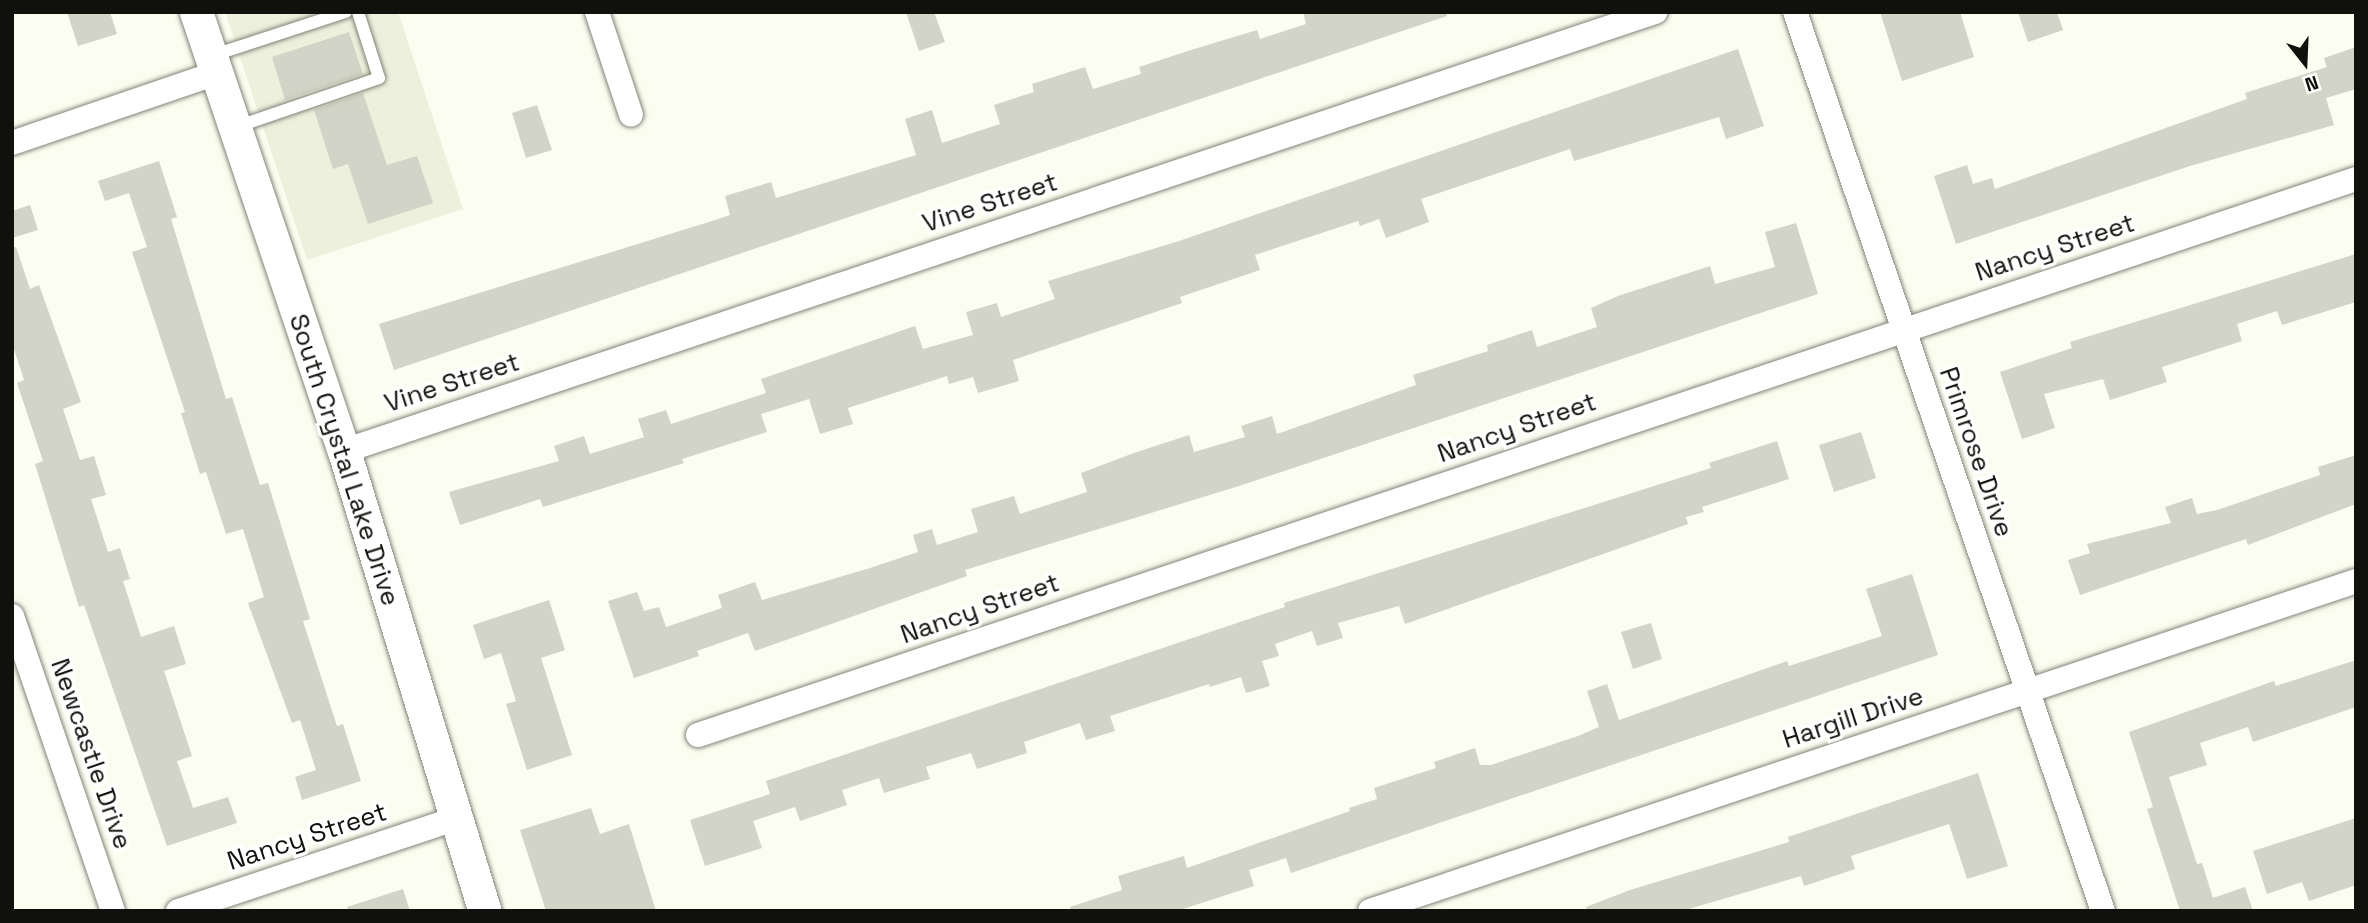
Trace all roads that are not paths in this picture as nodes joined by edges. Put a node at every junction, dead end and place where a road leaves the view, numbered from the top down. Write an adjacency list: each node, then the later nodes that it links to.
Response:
1 (197, 12): 7 (street, South Crystal Lake Drive)
2 (346, 12): 7 (lane)
3 (358, 12): 9 (lane)
4 (597, 12): 8 (street)
5 (1655, 12): 13 (street, Vine Street)
6 (1795, 12): 12 (street, Primrose Drive)
7 (214, 64): 9 (street, South Crystal Lake Drive); 10 (street)
8 (631, 115)
9 (235, 127): 13 (street, South Crystal Lake Drive)
10 (12, 143)
11 (2356, 179): 12 (street, Nancy Street)
12 (1902, 330): 16 (street, Primrose Drive); 17 (street, Nancy Street)
13 (344, 451): 18 (street, South Crystal Lake Drive)
14 (2356, 581): 16 (street, Hargill Drive)
15 (12, 617): 19 (street, Newcastle Drive)
16 (2028, 691): 22 (street, Hargill Drive); 23 (street, Primrose Drive)
17 (698, 735)
18 (454, 819): 20 (street, Nancy Street); 21 (street, South Crystal Lake Drive)
19 (113, 911)
20 (178, 911)
21 (485, 911)
22 (1370, 911)
23 (2103, 911)

